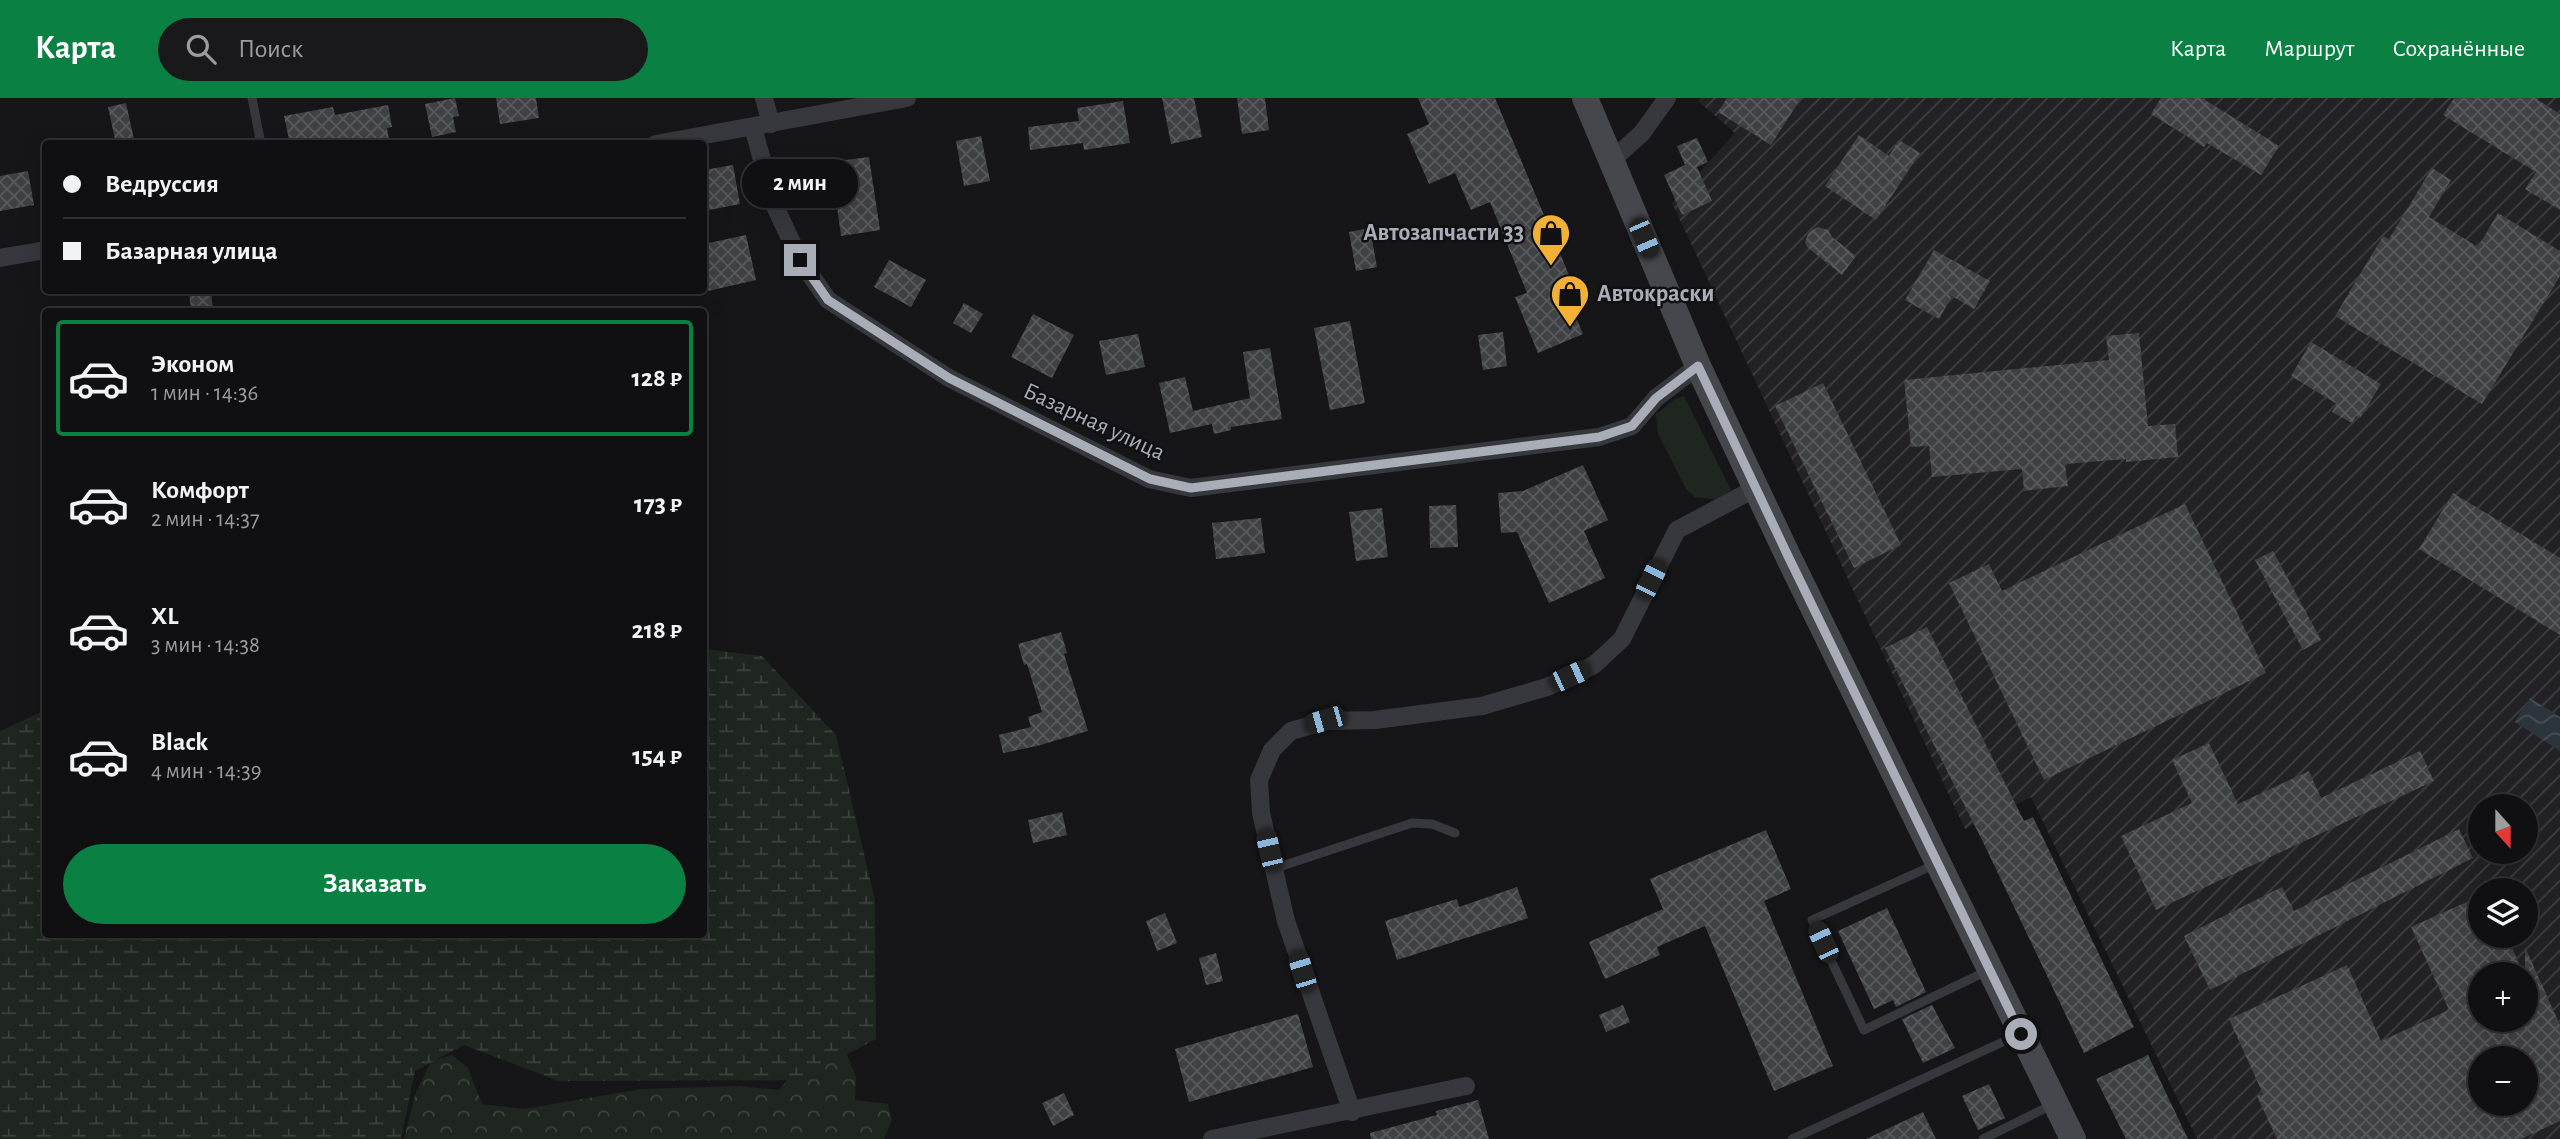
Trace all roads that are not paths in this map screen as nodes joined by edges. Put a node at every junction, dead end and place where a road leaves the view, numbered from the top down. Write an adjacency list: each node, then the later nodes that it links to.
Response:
1 (252, 98): 8 (lane)
2 (764, 98): 6 (street)
3 (907, 98): 6 (street)
4 (1586, 98): 10 (main road)
5 (1667, 98): 10 (street)
6 (771, 124): 7 (street)
7 (752, 127): 9 (street); 13 (street, Базарная улица)
8 (260, 140)
9 (679, 140)
10 (1611, 161): 13 (main road)
11 (42, 251): 12 (street)
12 (0, 258)
13 (1698, 366): 14 (main road)
14 (1756, 488): 16 (main road); 17 (street)
15 (1455, 832): 17 (lane)
16 (1938, 863): 18 (main road); 18 (lane)
17 (1273, 869): 22 (street)
18 (1990, 970): 19 (main road)
19 (2021, 1034): 21 (main road); 26 (lane)
20 (1466, 1086): 22 (street)
21 (2055, 1103): 27 (lane); 28 (main road)
22 (1352, 1112): 23 (street)
23 (1305, 1121): 24 (street); 25 (street)
24 (1213, 1139)
25 (1291, 1139)
26 (1792, 1139)
27 (1983, 1139)
28 (2073, 1139)

